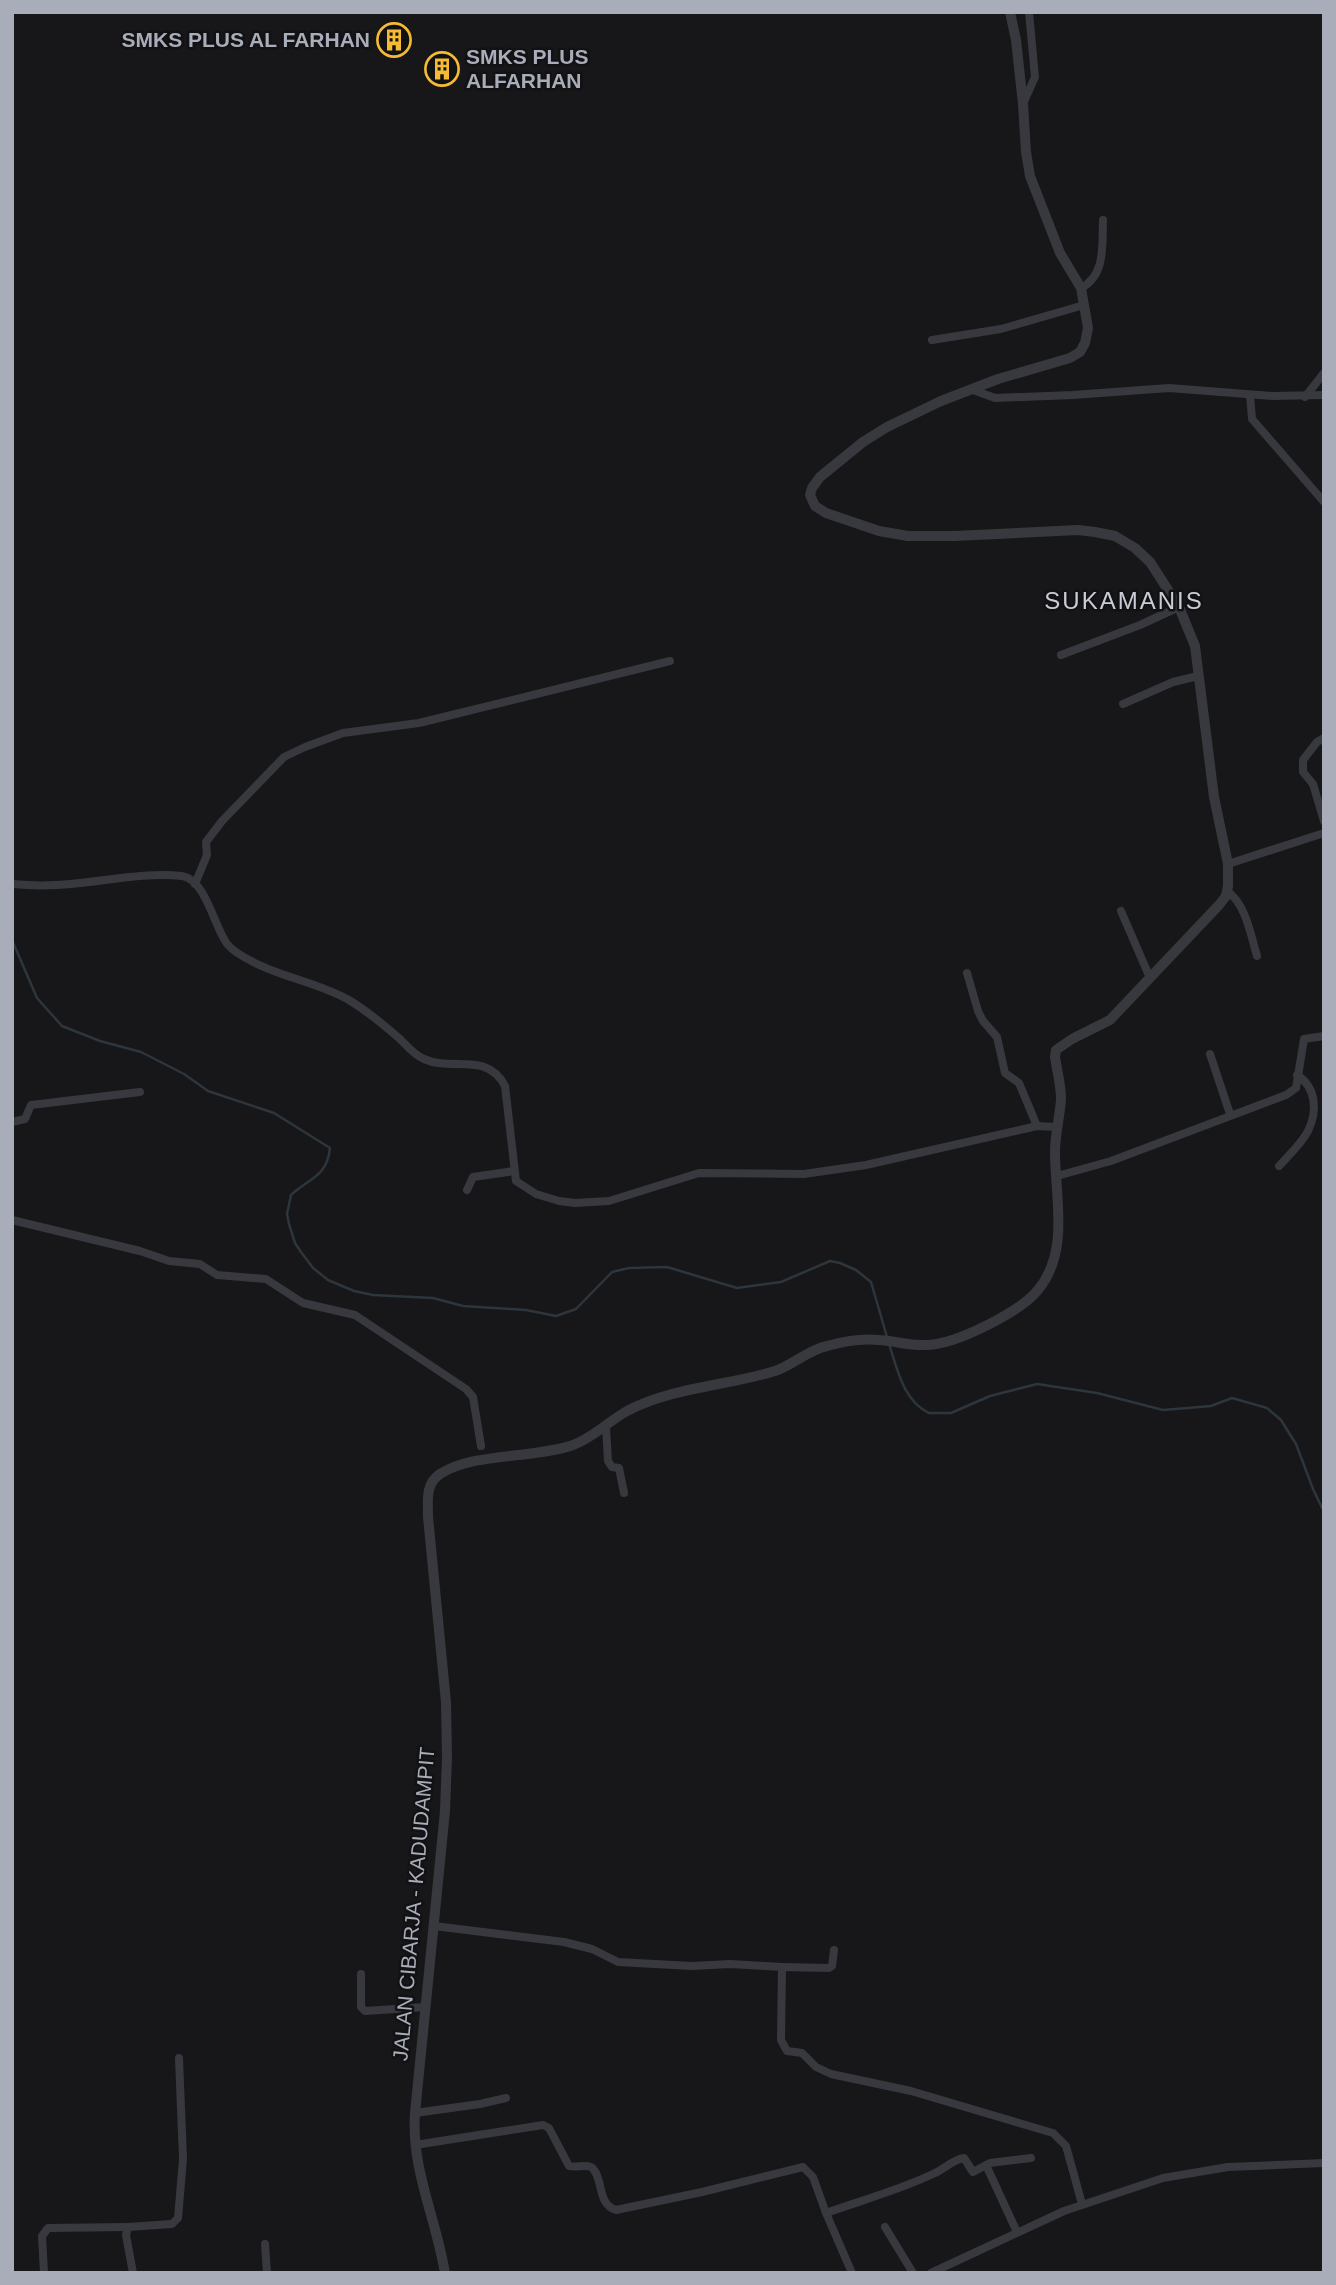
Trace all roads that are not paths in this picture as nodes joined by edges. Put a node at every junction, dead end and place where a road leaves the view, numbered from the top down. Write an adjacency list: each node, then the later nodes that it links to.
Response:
1 (1010, 12): 3 (street)
2 (1029, 12): 3 (street)
3 (1023, 104): 5 (street)
4 (1103, 220): 5 (street)
5 (1082, 288): 6 (street)
6 (1084, 305): 7 (street); 9 (street)
7 (932, 340)
8 (1324, 373): 12 (street)
9 (973, 390): 10 (street); 14 (street)
10 (1250, 395): 12 (street); 13 (street)
11 (1324, 395): 12 (street)
12 (1305, 397)
13 (1324, 502)
14 (1179, 607): 15 (street); 17 (street)
15 (1061, 655)
16 (670, 661): 24 (street)
17 (1198, 676): 18 (street); 22 (street)
18 (1123, 704)
19 (1324, 738): 20 (street)
20 (1324, 821)
21 (1324, 833): 22 (street)
22 (1228, 864): 25 (street)
23 (12, 884): 24 (street)
24 (195, 884): 39 (street)
25 (1227, 891): 27 (street); 29 (street, JALAN CIBARJA - KADUDAMPIT)
26 (1121, 911): 29 (street)
27 (1257, 956)
28 (967, 973): 36 (street)
29 (1150, 978): 37 (street, JALAN CIBARJA - KADUDAMPIT)
30 (1324, 1036): 32 (street)
31 (1210, 1054): 34 (street)
32 (1297, 1075): 34 (street); 38 (street)
33 (140, 1093): 35 (street)
34 (1230, 1114): 40 (street)
35 (12, 1122)
36 (1037, 1126): 37 (street); 39 (street)
37 (1057, 1127): 40 (street, JALAN CIBARJA - KADUDAMPIT)
38 (1279, 1166)
39 (514, 1171): 41 (street)
40 (1057, 1176): 43 (street, JALAN CIBARJA - KADUDAMPIT)
41 (467, 1190)
42 (12, 1220): 44 (street)
43 (606, 1426): 45 (street); 46 (street, JALAN CIBARJA - KADUDAMPIT)
44 (481, 1446)
45 (624, 1493)
46 (434, 1926): 48 (street); 50 (street, JALAN CIBARJA - KADUDAMPIT)
47 (835, 1950): 48 (street)
48 (782, 1967): 58 (street)
49 (361, 1974): 50 (street)
50 (425, 2007): 53 (street, JALAN CIBARJA - KADUDAMPIT)
51 (179, 2058): 60 (street)
52 (506, 2098): 53 (street)
53 (415, 2113): 54 (street, JALAN CIBARJA - KADUDAMPIT)
54 (415, 2145): 59 (street); 67 (street, JALAN CIBARJA - KADUDAMPIT)
55 (1031, 2158): 57 (street)
56 (1324, 2163): 58 (street)
57 (986, 2165): 59 (street); 62 (street)
58 (1082, 2204): 62 (street)
59 (826, 2213): 68 (street)
60 (128, 2227): 64 (street); 65 (street)
61 (885, 2227): 69 (street)
62 (1017, 2232): 70 (street)
63 (265, 2244): 66 (street)
64 (44, 2273)
65 (133, 2273)
66 (267, 2273)
67 (445, 2273)
68 (852, 2273)
69 (913, 2273)
70 (931, 2273)

